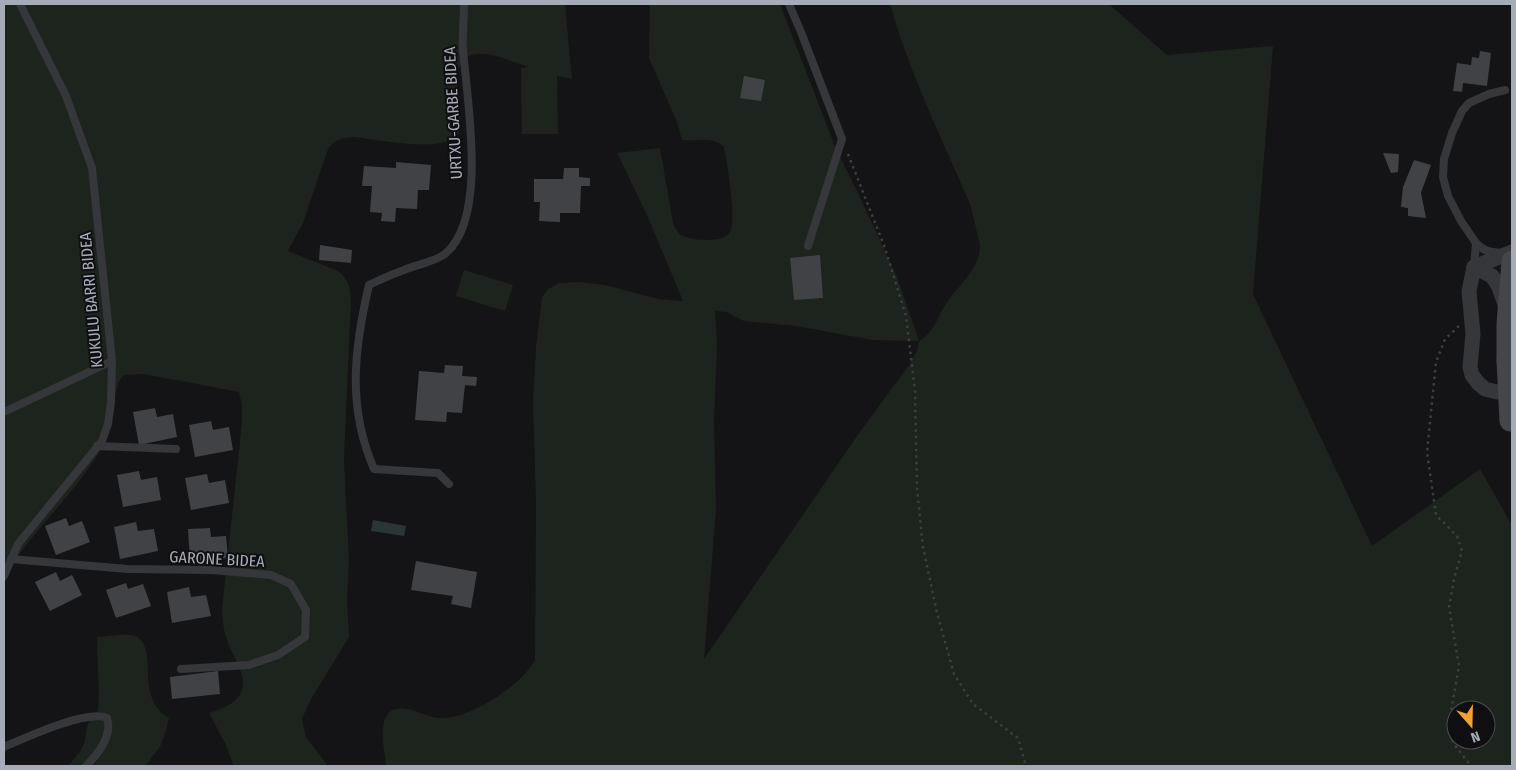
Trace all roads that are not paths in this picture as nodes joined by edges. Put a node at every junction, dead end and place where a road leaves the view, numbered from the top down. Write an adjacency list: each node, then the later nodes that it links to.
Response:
1 (20, 4): 10 (lane, KUKULU BARRI BIDEA)
2 (464, 4): 16 (lane, URTXU-GARBE BIDEA)
3 (789, 4): 6 (lane)
4 (1505, 90): 5 (lane)
5 (1476, 243): 7 (lane); 8 (lane)
6 (808, 246)
7 (1510, 256): 8 (street); 9 (main road)
8 (1474, 267): 9 (street); 11 (street)
9 (1508, 311): 13 (main road, bridge)
10 (112, 361): 12 (lane); 14 (lane, KUKULU BARRI BIDEA)
11 (1497, 392)
12 (4, 412)
13 (1511, 426)
14 (97, 446): 15 (lane); 17 (lane, KUKULU BARRI BIDEA)
15 (176, 449)
16 (449, 484)
17 (11, 559): 18 (lane, KUKULU BARRI BIDEA); 19 (lane, GARONE BIDEA)
18 (4, 576)
19 (181, 670)
20 (4, 746): 21 (lane)
21 (86, 766)

